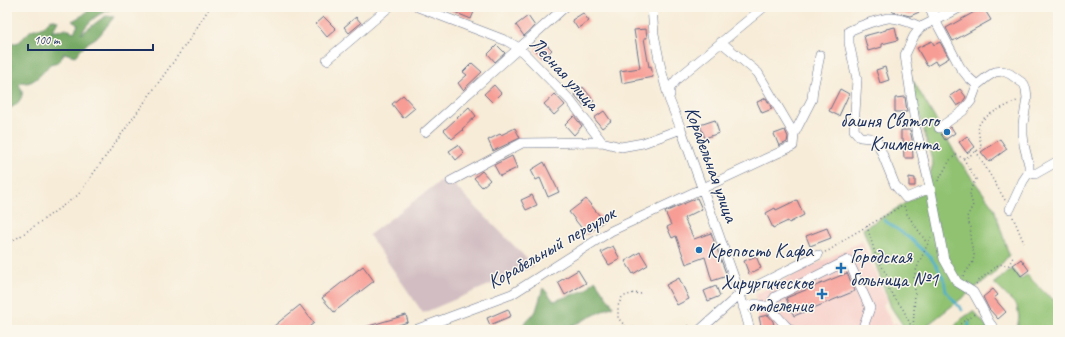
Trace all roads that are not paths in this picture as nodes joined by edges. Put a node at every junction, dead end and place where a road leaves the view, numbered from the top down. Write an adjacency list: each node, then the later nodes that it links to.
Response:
1 (388, 7): 13 (street)
2 (418, 7): 11 (street, Лесная улица)
3 (565, 7): 11 (street)
4 (652, 7): 15 (street, Корабельная улица)
5 (764, 7): 10 (street)
6 (931, 7): 8 (main road)
7 (959, 7): 8 (main road)
8 (935, 20): 9 (street); 14 (street)
9 (921, 27): 25 (street); 25 (street)
10 (721, 42): 15 (street); 19 (street)
11 (519, 48): 18 (street); 20 (street, Лесная улица)
12 (820, 55): 19 (street)
13 (327, 60)
14 (977, 85): 16 (street); 22 (street)
15 (670, 99): 17 (street, Корабельная улица)
16 (939, 128)
17 (681, 129): 20 (street); 24 (street, Корабельная улица)
18 (425, 132)
19 (794, 134): 24 (street, Корабельный переулок)
20 (602, 142): 23 (street)
21 (1058, 161): 22 (street)
22 (1029, 172): 26 (street)
23 (451, 181)
24 (702, 189): 28 (street, Корабельная улица); 33 (street, Корабельный переулок)
25 (930, 189): 37 (street)
26 (1010, 209)
27 (818, 255): 28 (street)
28 (740, 294): 29 (street, Корабельная улица); 31 (street)
29 (743, 307): 30 (street); 34 (street, Корабельная улица)
30 (769, 307): 35 (street); 36 (street)
31 (708, 326): 32 (street)
32 (697, 328)
33 (415, 330)
34 (750, 330)
35 (792, 330)
36 (862, 330)
37 (995, 330)

